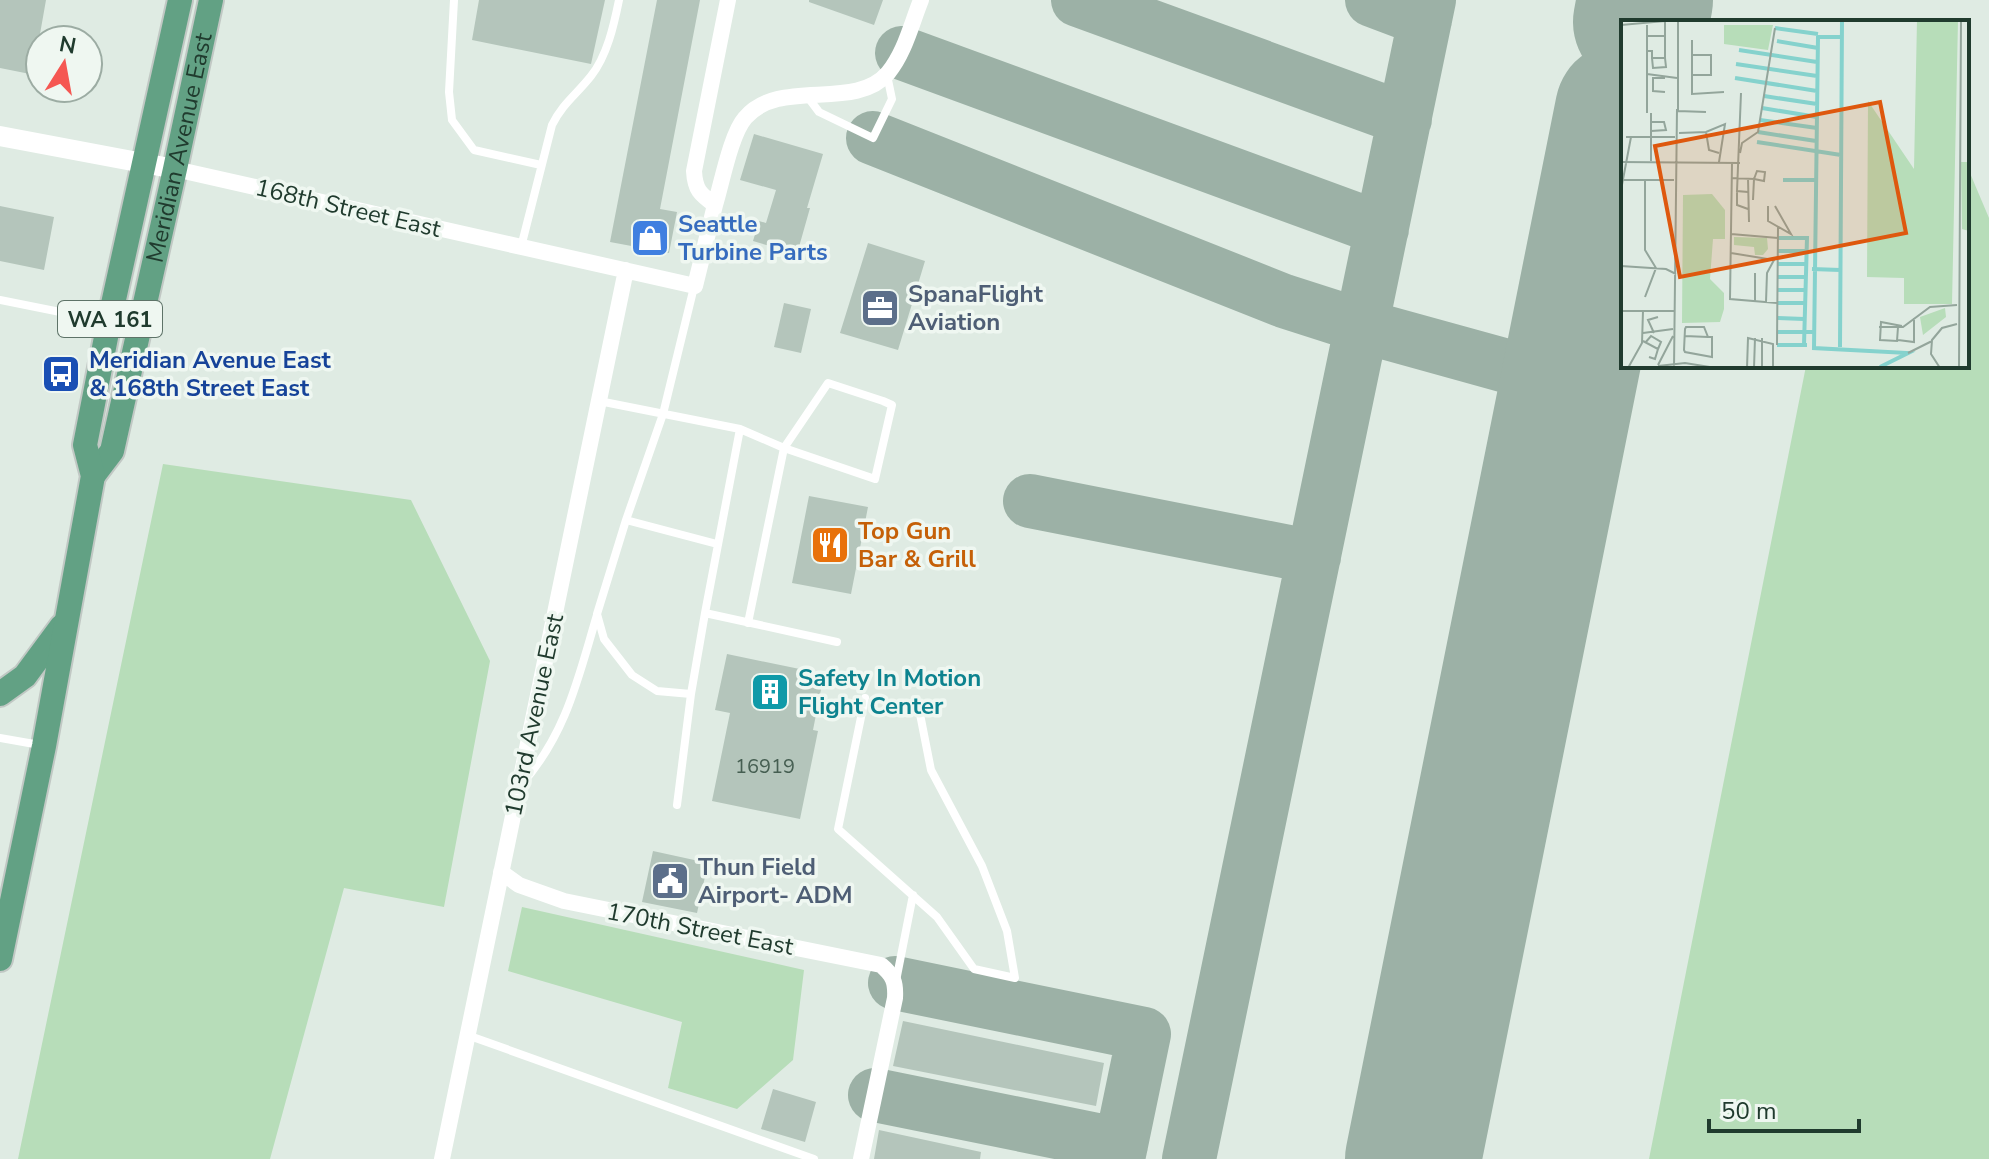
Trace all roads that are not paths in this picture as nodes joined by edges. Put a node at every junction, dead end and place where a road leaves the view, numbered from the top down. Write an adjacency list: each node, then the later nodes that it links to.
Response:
1 (180, 0): 10 (main road, Meridian Avenue East / WA 161)
2 (211, 0): 12 (main road, Meridian Avenue East / WA 161)
3 (454, 0): 11 (lane)
4 (619, 0): 11 (lane)
5 (728, 0): 13 (street)
6 (921, 0): 7 (street)
7 (887, 75): 8 (street); 8 (lane)
8 (807, 95): 13 (street)
9 (0, 136): 10 (street, 168th Street East)
10 (144, 163): 12 (street, 168th Street East); 18 (main road, Meridian Avenue East / WA 161)
11 (541, 165): 14 (lane)
12 (175, 169): 14 (street, 168th Street East); 23 (main road, Meridian Avenue East / WA 161)
13 (715, 205): 16 (street)
14 (521, 247): 15 (street, 168th Street East)
15 (626, 270): 16 (street, 168th Street East); 19 (street, 103rd Avenue East)
16 (695, 286): 20 (lane)
17 (0, 300): 18 (lane)
18 (109, 322): 23 (main road, Meridian Avenue East / WA 161)
19 (599, 401): 20 (lane); 37 (street, 103rd Avenue East)
20 (663, 414): 21 (lane); 24 (lane)
21 (740, 429): 22 (lane); 25 (lane)
22 (784, 448): 22 (lane); 29 (lane)
23 (93, 476): 28 (main road, Meridian Avenue East / WA 161)
24 (626, 520): 25 (lane); 27 (lane)
25 (717, 544): 26 (lane)
26 (705, 613): 29 (lane); 32 (lane)
27 (597, 614): 32 (lane); 37 (lane)
28 (65, 621): 31 (main road); 36 (main road, Meridian Avenue East / WA 161)
29 (748, 623): 30 (lane)
30 (837, 642)
31 (0, 694)
32 (691, 694): 38 (lane)
33 (865, 698): 40 (lane)
34 (919, 709): 40 (lane)
35 (0, 738): 36 (lane)
36 (44, 746): 41 (main road, Meridian Avenue East / WA 161)
37 (519, 788): 39 (street, 103rd Avenue East)
38 (677, 805)
39 (501, 872): 42 (street, 170th Street East); 43 (street, 103rd Avenue East)
40 (913, 895): 42 (lane)
41 (0, 959)
42 (895, 983): 46 (street)
43 (467, 1035): 44 (street, 103rd Avenue East); 45 (lane)
44 (442, 1159)
45 (814, 1159)
46 (861, 1159)

